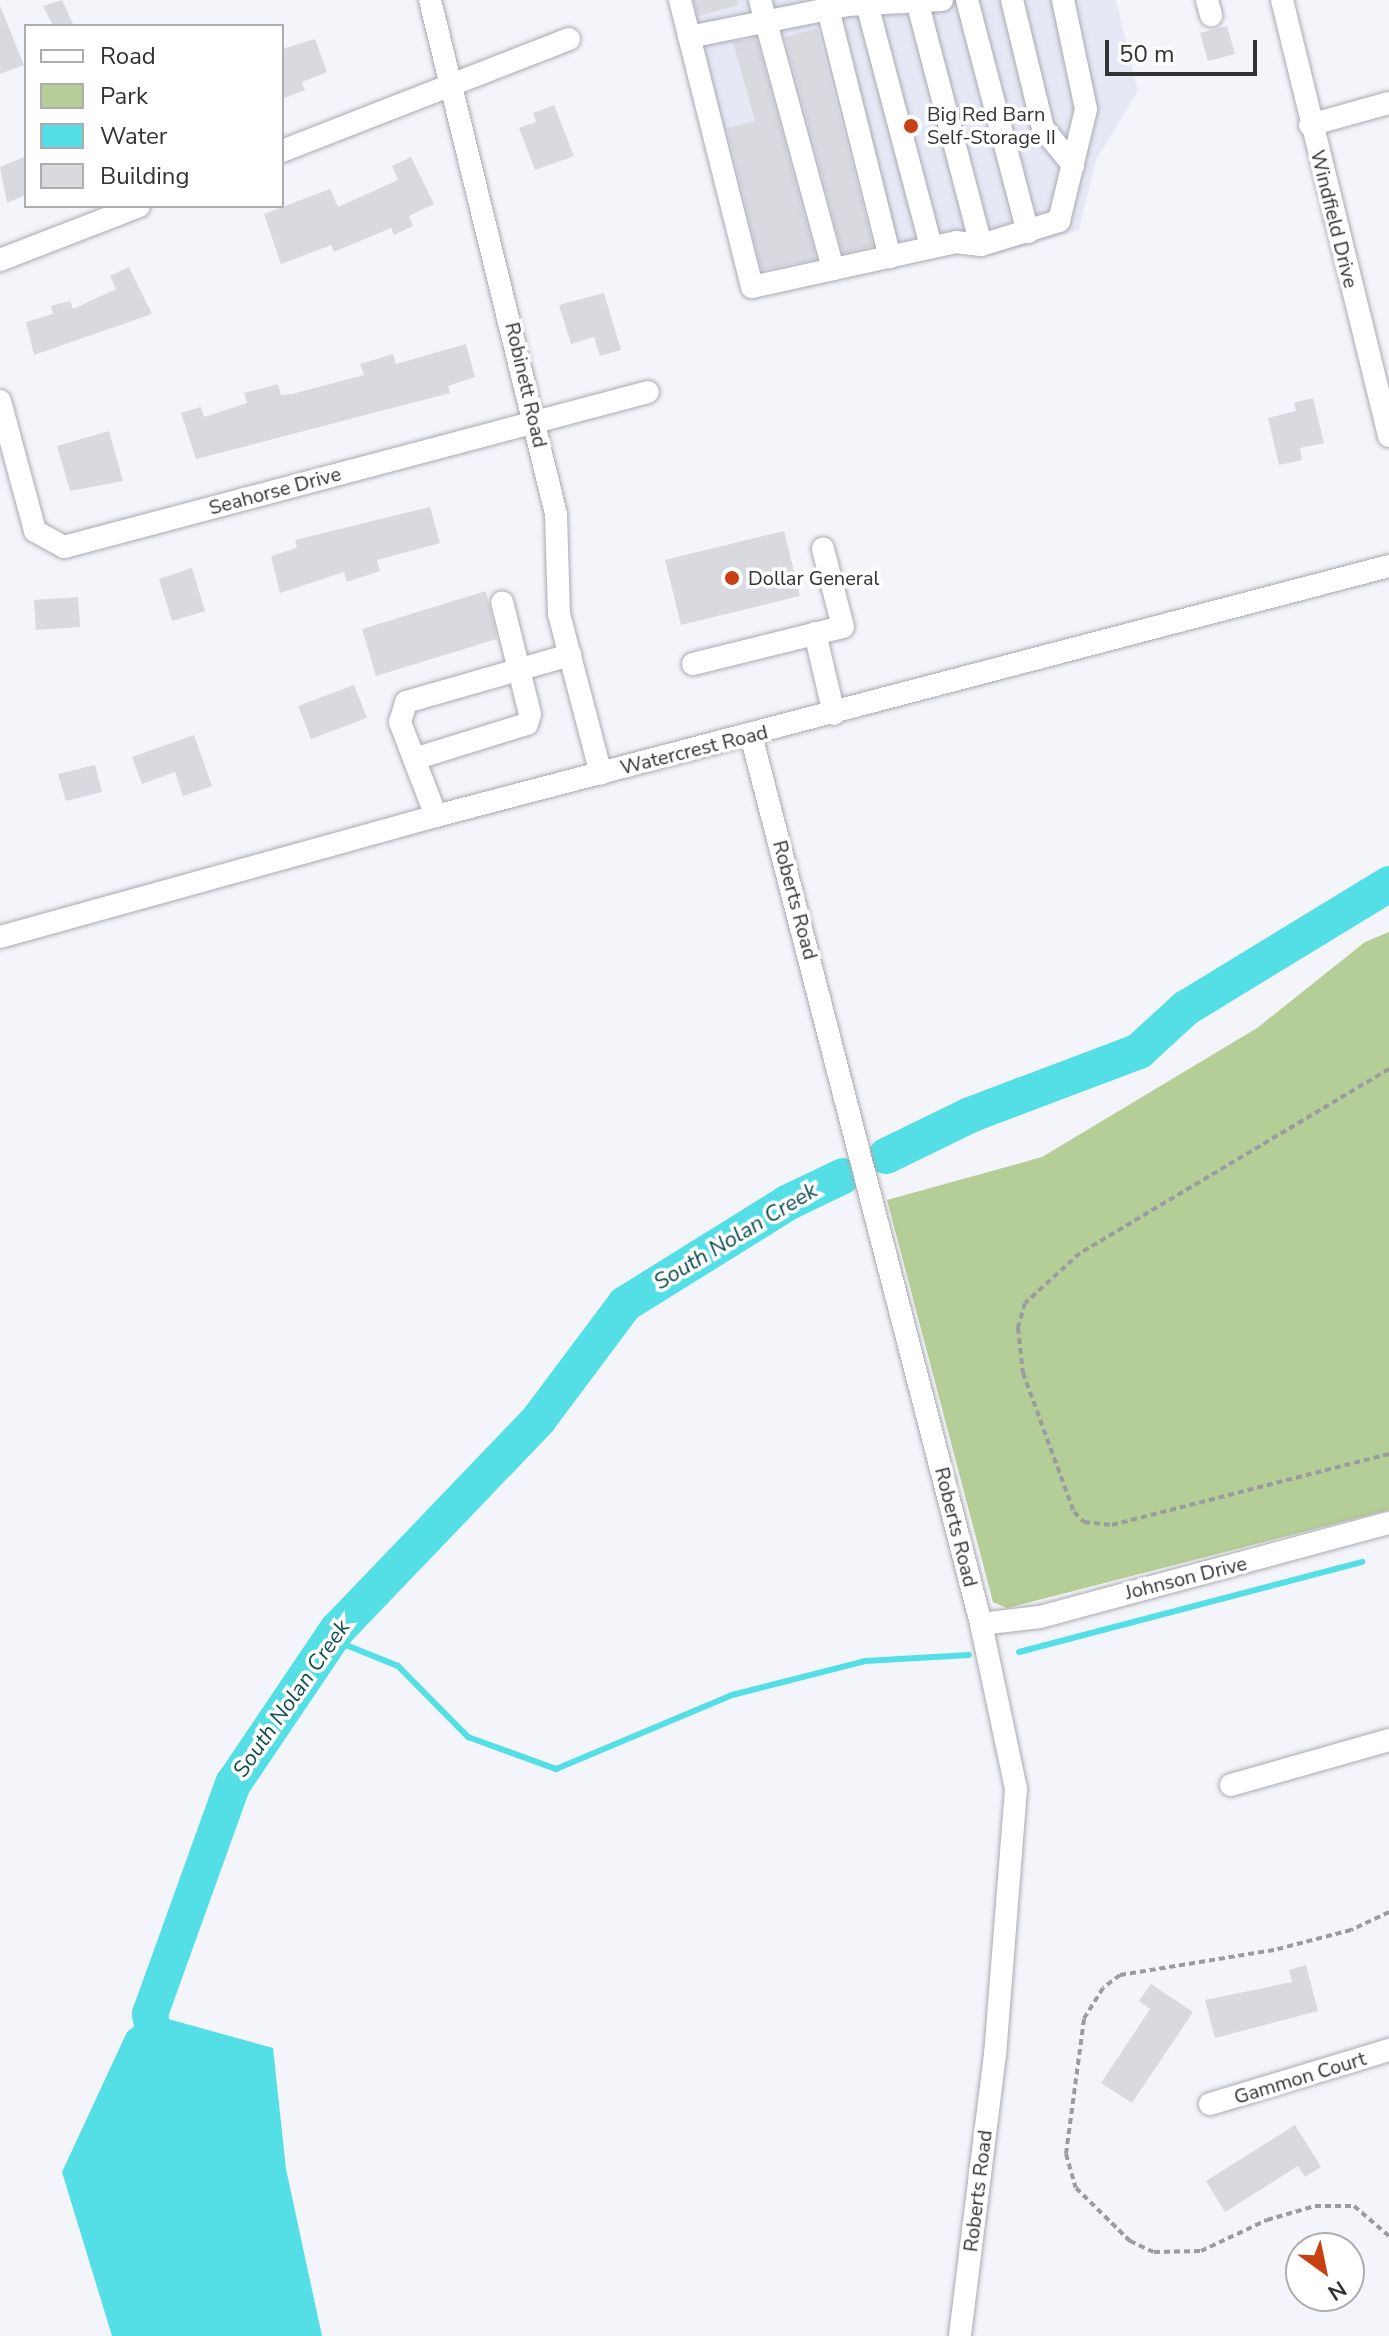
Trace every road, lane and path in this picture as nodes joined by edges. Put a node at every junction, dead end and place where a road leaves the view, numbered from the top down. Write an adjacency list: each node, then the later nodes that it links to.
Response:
1 (430, 0): 14 (street, Robinett Road)
2 (680, 0): 12 (street)
3 (942, 0): 8 (street)
4 (967, 0): 20 (street)
5 (1012, 0): 18 (street)
6 (1063, 0): 18 (street)
7 (1282, 0): 16 (street, Windfield Drive)
8 (910, 1): 9 (street); 21 (street)
9 (861, 3): 10 (street); 22 (street)
10 (822, 6): 11 (street); 23 (street)
11 (763, 11): 12 (street); 25 (street)
12 (689, 37): 25 (street)
13 (569, 39): 14 (street)
14 (453, 84): 17 (street); 29 (street, Robinett Road)
15 (1389, 103): 16 (street)
16 (1310, 125): 26 (street, Windfield Drive)
17 (284, 150)
18 (1073, 165): 20 (street)
19 (134, 208): 24 (street)
20 (1028, 232): 21 (street)
21 (981, 245): 22 (street)
22 (931, 247): 23 (street)
23 (890, 257): 25 (street)
24 (0, 260)
25 (833, 269)
26 (1380, 360): 30 (street, Windfield Drive)
27 (648, 392): 29 (street, Seahorse Drive)
28 (0, 401): 29 (street, Seahorse Drive)
29 (536, 422): 35 (street, Robinett Road)
30 (1389, 436)
31 (823, 549): 34 (street)
32 (1389, 566): 38 (street, Watercrest Road)
33 (502, 602): 37 (street)
34 (815, 633): 36 (street); 38 (street)
35 (570, 655): 37 (street); 41 (street, Robinett Road)
36 (693, 664)
37 (519, 670): 40 (street); 40 (street)
38 (834, 714): 39 (street, Watercrest Road)
39 (751, 735): 41 (street, Watercrest Road); 47 (street, Roberts Road)
40 (414, 759): 42 (street)
41 (601, 774): 42 (street, Watercrest Road)
42 (436, 816): 43 (street, Watercrest Road)
43 (0, 937)
44 (1389, 1069): 45 (path)
45 (1389, 1454)
46 (1389, 1523): 47 (street, Johnson Drive)
47 (981, 1624): 52 (street, Roberts Road)
48 (1389, 1740): 49 (street)
49 (1231, 1785)
50 (1389, 2050): 51 (street, Gammon Court)
51 (1210, 2104)
52 (960, 2336)

